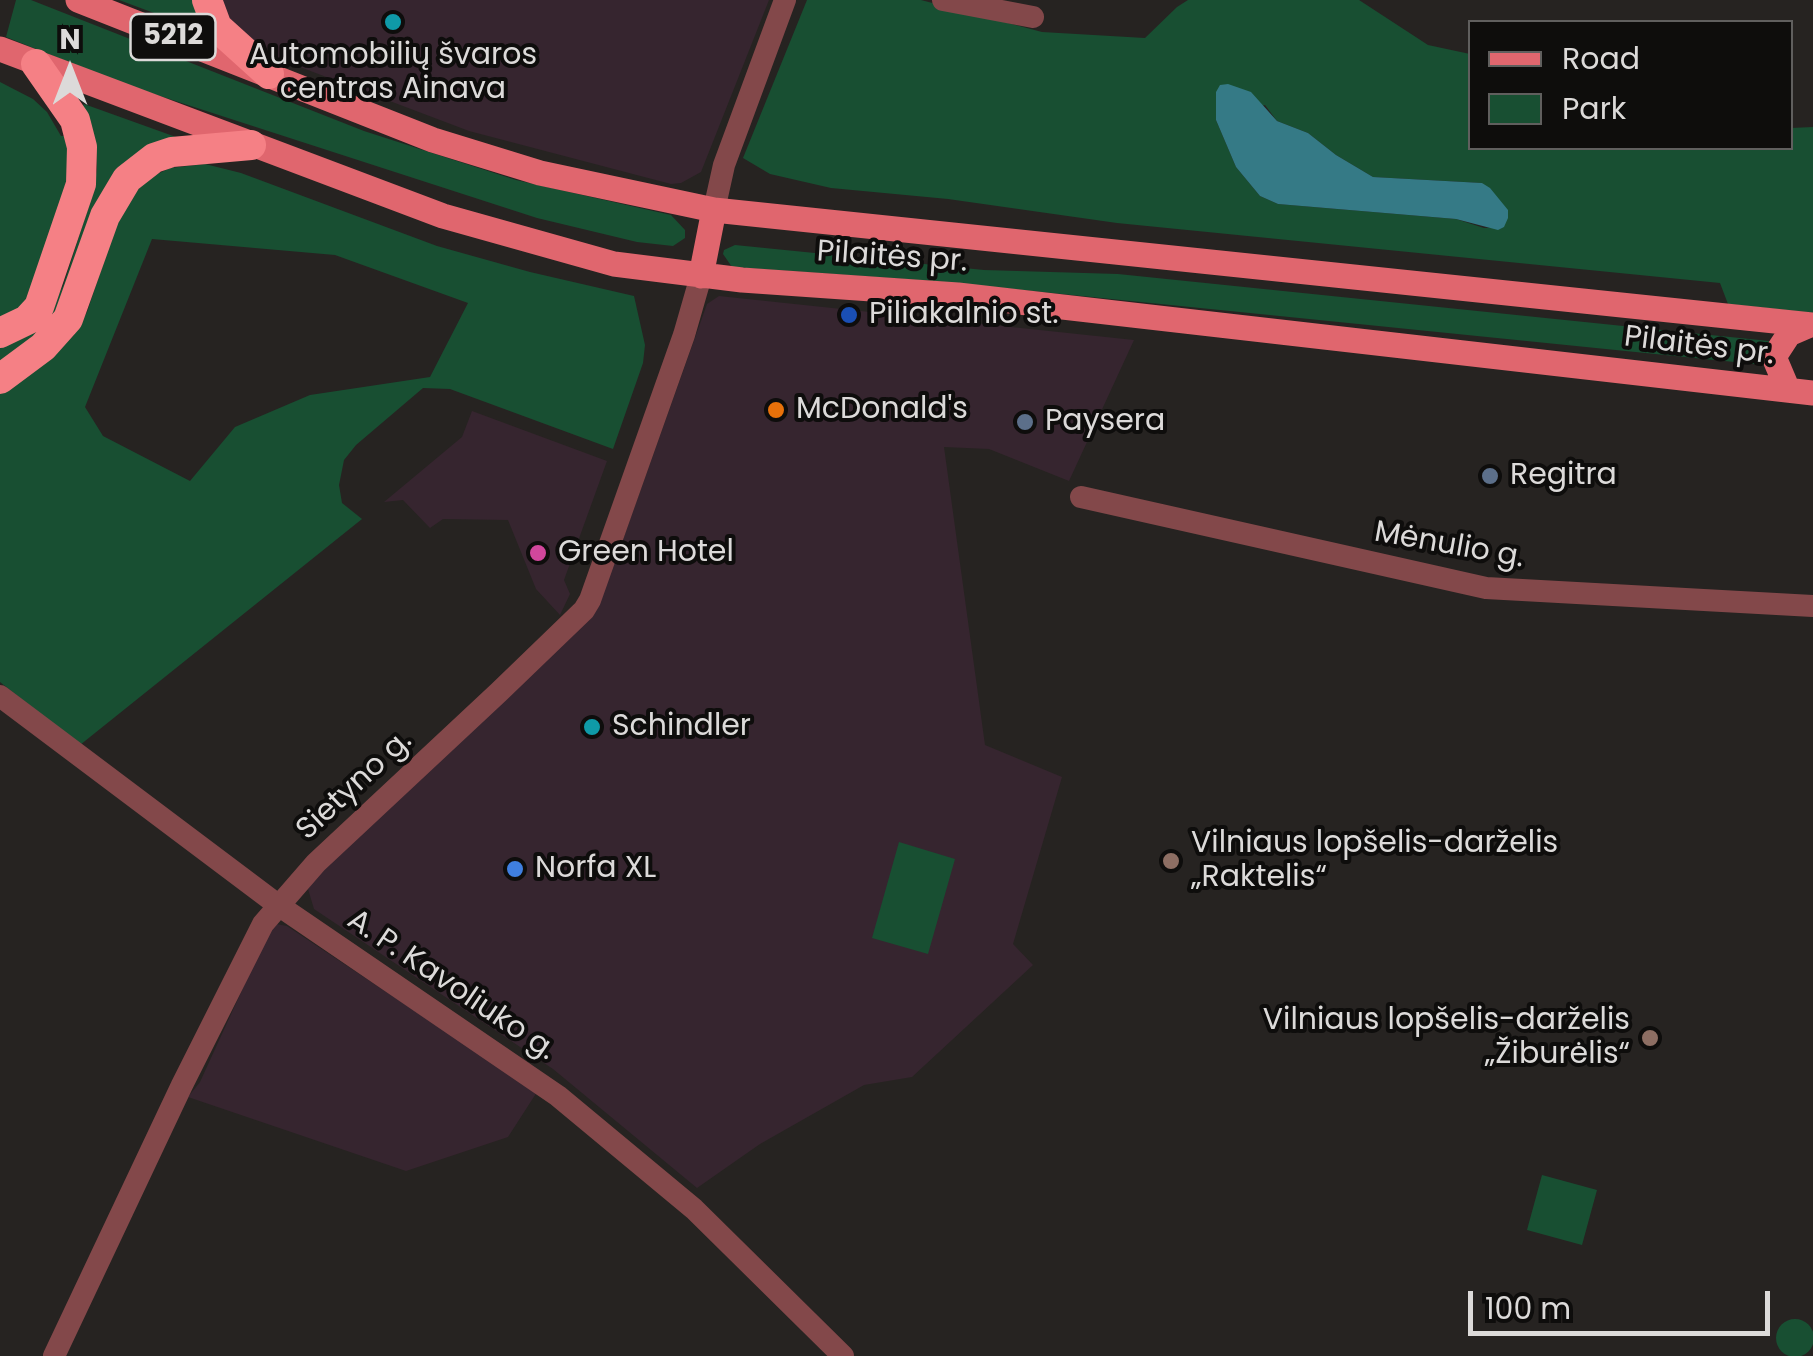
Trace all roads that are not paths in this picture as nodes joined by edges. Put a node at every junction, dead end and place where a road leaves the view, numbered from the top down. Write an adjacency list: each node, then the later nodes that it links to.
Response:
1 (78, 0): 8 (main road, Pilaitės pr. / 5212)
2 (207, 0): 8 (highway)
3 (785, 0): 10 (street)
4 (943, 0): 5 (street)
5 (1033, 17)
6 (0, 49): 7 (main road, Pilaitės pr. / 5212)
7 (31, 61): 9 (main road, Pilaitės pr. / 5212); 13 (highway)
8 (268, 74): 10 (main road, Pilaitės pr.)
9 (251, 145): 11 (main road, Pilaitės pr.); 14 (highway)
10 (714, 210): 11 (main road); 12 (main road, Pilaitės pr.)
11 (700, 276): 15 (main road, Pilaitės pr.); 19 (street, Sietyno g.)
12 (1812, 325): 15 (main road)
13 (0, 333)
14 (0, 379)
15 (1800, 392)
16 (1081, 496): 17 (street, Mėnulio g.)
17 (1813, 606)
18 (0, 696): 19 (street, A. P. Kavoliuko g.)
19 (278, 905): 20 (street, Sietyno g.); 21 (street, A. P. Kavoliuko g.)
20 (54, 1356)
21 (844, 1356)

